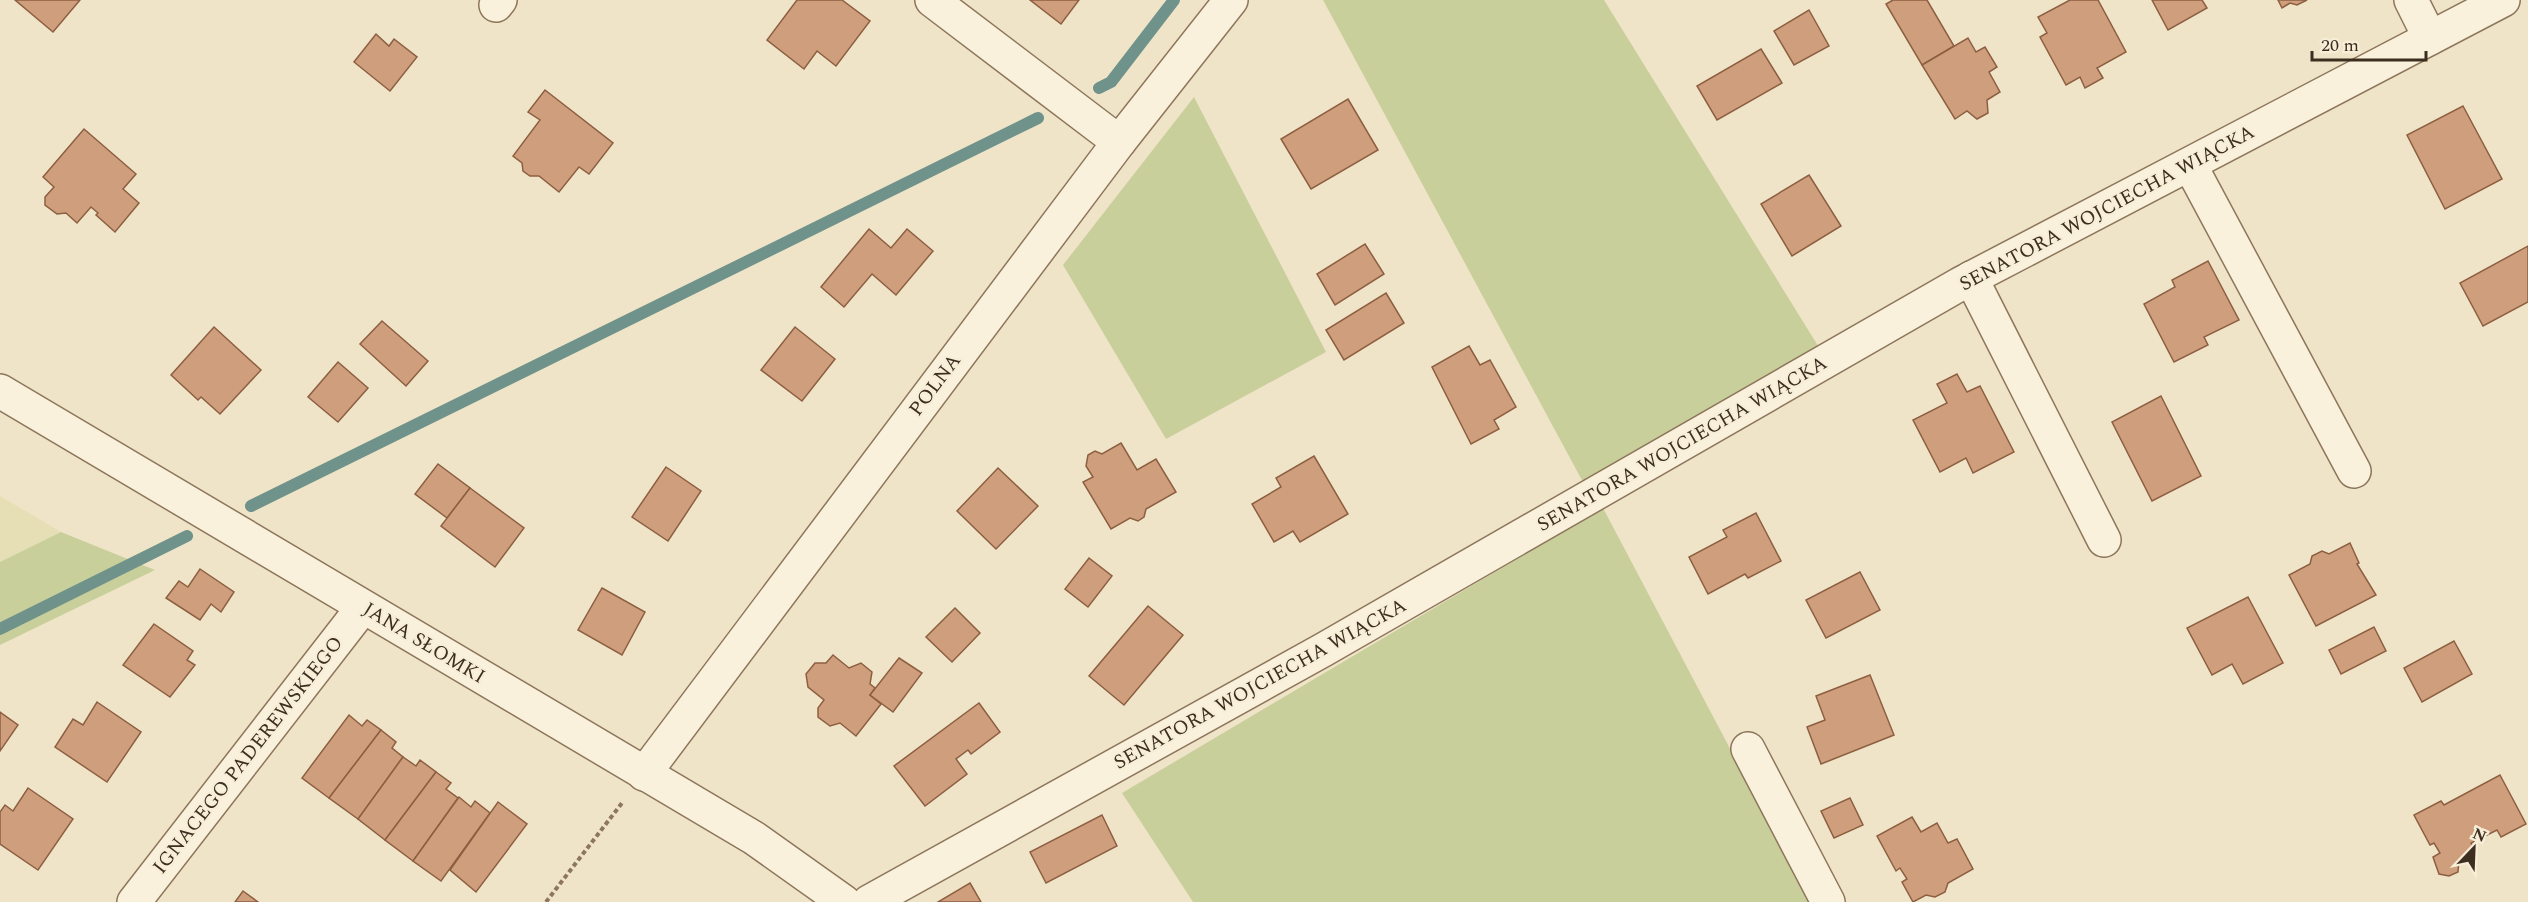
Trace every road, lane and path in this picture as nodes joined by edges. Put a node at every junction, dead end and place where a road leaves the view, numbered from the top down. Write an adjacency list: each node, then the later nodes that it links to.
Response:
1 (932, 0): 6 (street)
2 (1231, 0): 6 (street, POLNA)
3 (2410, 0): 5 (street)
4 (2503, 0): 5 (street, SENATORA WOJCIECHA WIĄCKA)
5 (2430, 38): 7 (street, SENATORA WOJCIECHA WIĄCKA)
6 (1119, 142): 14 (street, POLNA)
7 (2190, 165): 8 (street, SENATORA WOJCIECHA WIĄCKA); 10 (street)
8 (1971, 278): 11 (street); 18 (street, SENATORA WOJCIECHA WIĄCKA)
9 (0, 391): 12 (street, JANA SŁOMKI)
10 (2354, 471)
11 (2104, 540)
12 (363, 607): 14 (street, JANA SŁOMKI); 15 (street, IGNACEGO PADEREWSKIEGO)
13 (1748, 749): 19 (street)
14 (644, 774): 16 (path); 17 (street, JANA SŁOMKI)
15 (134, 902)
16 (546, 902)
17 (844, 902)
18 (869, 902)
19 (1828, 902)

